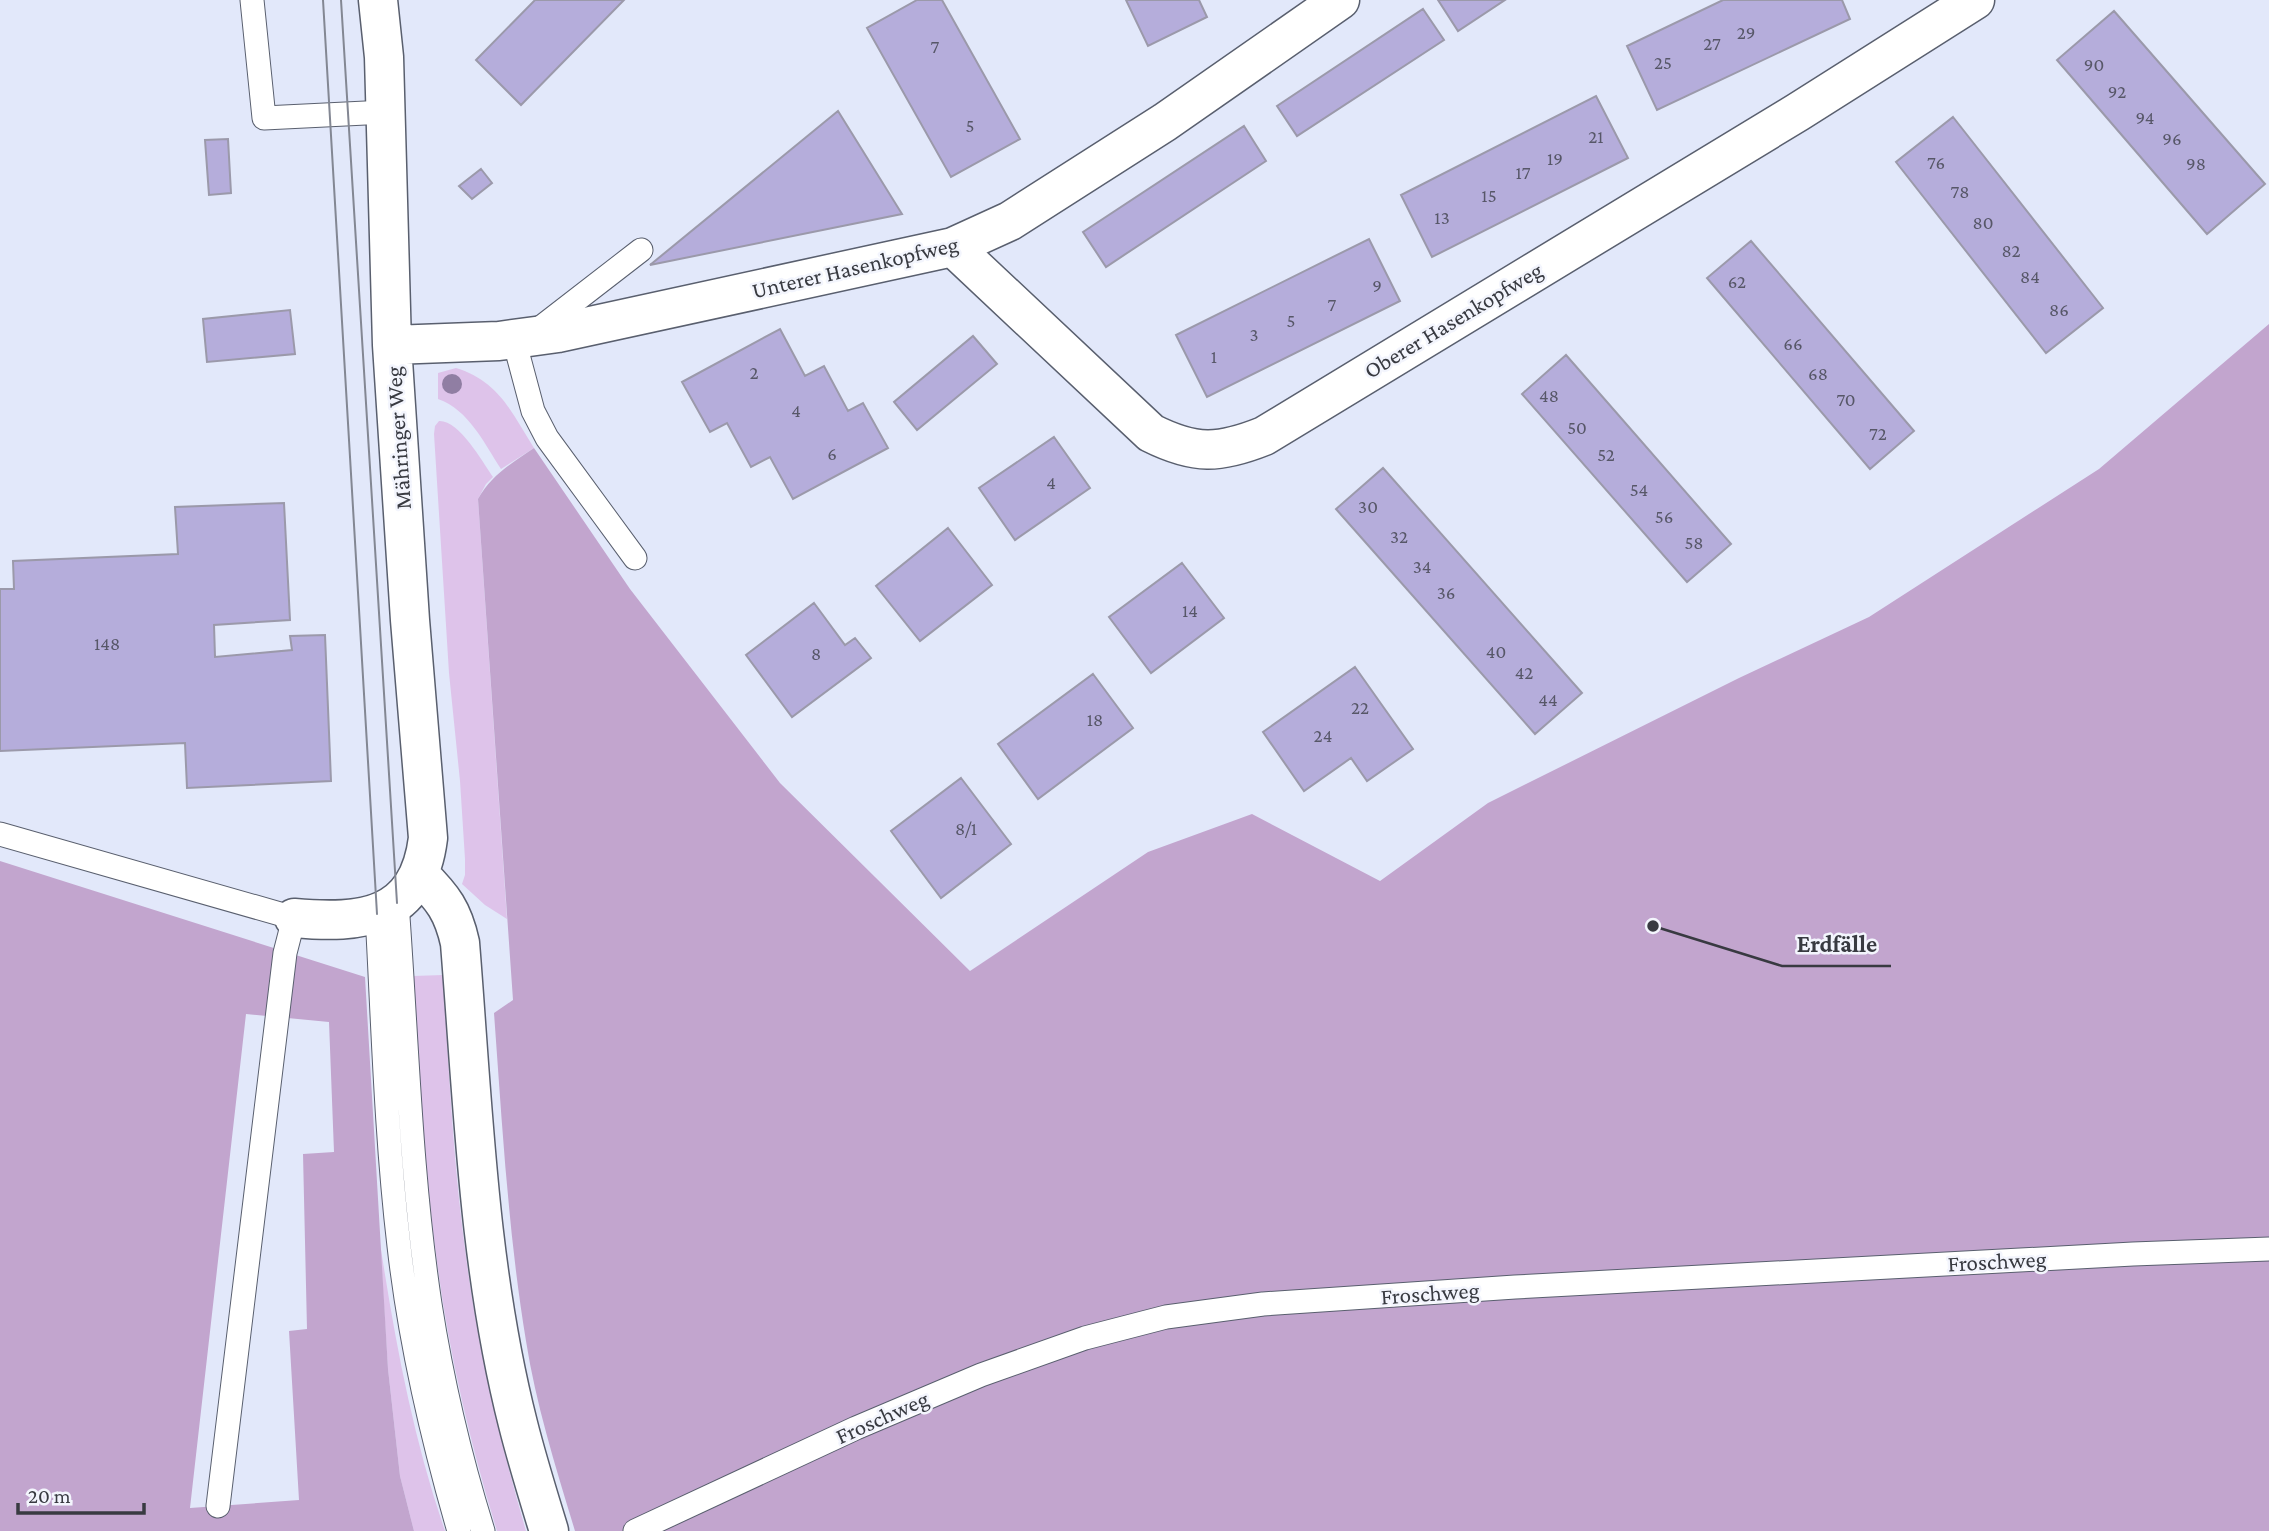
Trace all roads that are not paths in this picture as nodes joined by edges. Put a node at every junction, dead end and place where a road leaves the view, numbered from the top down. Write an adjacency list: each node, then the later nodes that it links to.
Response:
1 (252, 0): 5 (lane)
2 (378, 0): 5 (street, Mähringer Weg)
3 (1340, 0): 6 (street, Unterer Hasenkopfweg)
4 (1975, 0): 6 (street, Oberer Hasenkopfweg)
5 (386, 112): 9 (street, Mähringer Weg)
6 (953, 247): 8 (street, Unterer Hasenkopfweg)
7 (641, 250): 8 (lane)
8 (521, 339): 9 (street, Unterer Hasenkopfweg); 10 (lane)
9 (392, 345): 12 (street, Mähringer Weg)
10 (635, 558)
11 (0, 834): 13 (lane)
12 (398, 897): 13 (street); 16 (lane); 17 (lane); 18 (street)
13 (293, 918): 15 (lane)
14 (2269, 1249): 19 (lane, Froschweg)
15 (218, 1506)
16 (459, 1531)
17 (483, 1531)
18 (549, 1531)
19 (635, 1531)

